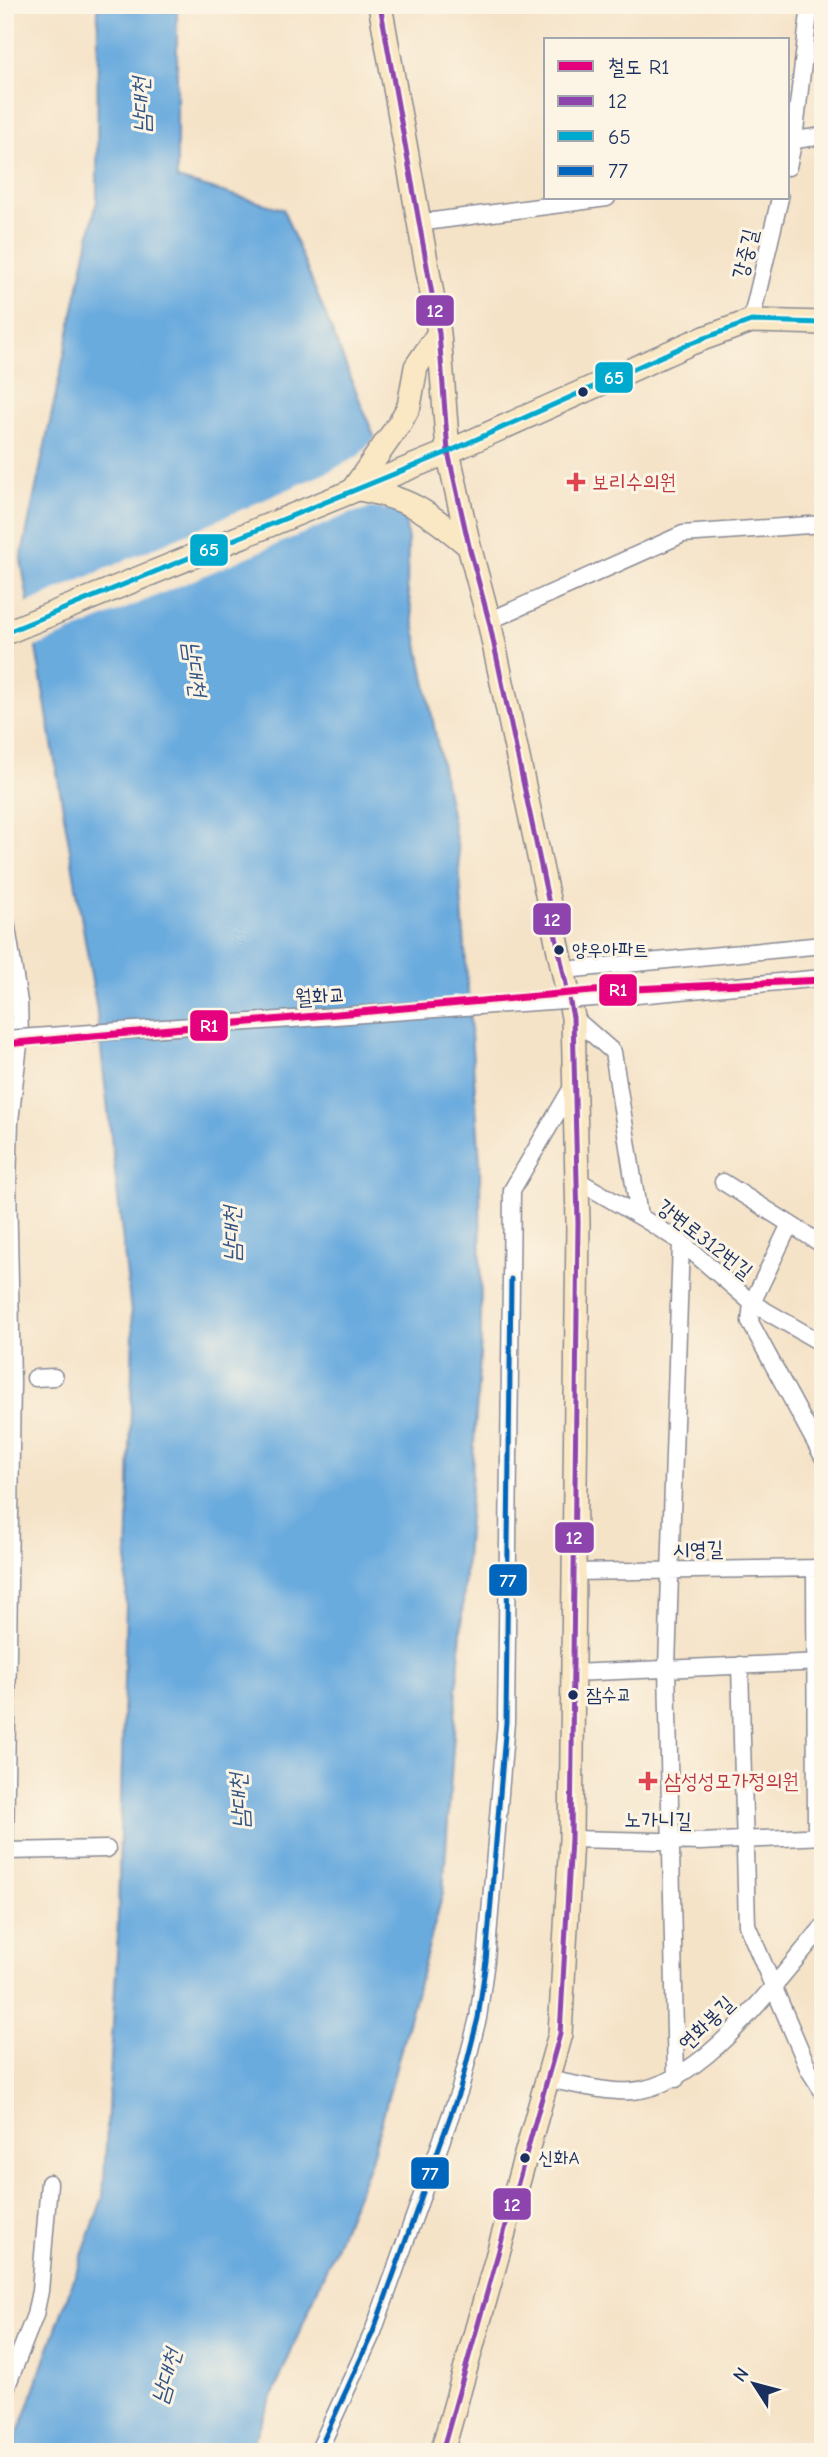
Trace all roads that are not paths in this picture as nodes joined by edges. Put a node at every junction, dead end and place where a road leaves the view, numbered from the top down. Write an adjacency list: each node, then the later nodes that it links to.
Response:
1 (380, 5): 7 (street)
2 (810, 5): 4 (street)
3 (823, 136): 4 (street)
4 (791, 140)
5 (592, 200): 7 (street)
6 (780, 200): 8 (street, 강중길)
7 (418, 223): 10 (street)
8 (751, 321): 9 (street); 11 (street)
9 (823, 323)
10 (439, 333): 11 (street); 12 (street)
11 (443, 454): 12 (street); 14 (street)
12 (354, 488): 14 (street); 16 (street)
13 (823, 524): 15 (street)
14 (469, 547): 15 (street)
15 (489, 621): 19 (street)
16 (5, 633)
17 (5, 915): 47 (street)
18 (823, 945): 19 (street)
19 (564, 970): 21 (street)
20 (823, 978): 22 (street, 월화교, bridge)
21 (573, 1017): 23 (street); 26 (street, 강변로312번길)
22 (5, 1039)
23 (574, 1084): 24 (street); 56 (street)
24 (577, 1180): 26 (street); 37 (street)
25 (723, 1182): 27 (street)
26 (639, 1216): 28 (street, 강변로312번길)
27 (790, 1224): 29 (street); 30 (street)
28 (681, 1241): 30 (street, 강변로312번길); 36 (street)
29 (823, 1245)
30 (752, 1303): 31 (street, 강변로312번길); 34 (street)
31 (823, 1344)
32 (54, 1377): 33 (street)
33 (35, 1378)
34 (823, 1457)
35 (819, 1568): 36 (street, 시영길); 38 (street)
36 (670, 1570): 37 (street, 시영길); 40 (street)
37 (574, 1572): 41 (street)
38 (818, 1662): 39 (street); 42 (street)
39 (740, 1665): 40 (street); 44 (street)
40 (667, 1667): 41 (street); 45 (street)
41 (572, 1673): 43 (street)
42 (819, 1836): 44 (street, 노가니길)
43 (571, 1839): 45 (street, 노가니길); 51 (street)
44 (744, 1840): 45 (street, 노가니길); 49 (street)
45 (673, 1841): 52 (street)
46 (107, 1849): 47 (street)
47 (5, 1850)
48 (823, 1927): 49 (street, 연화봉길)
49 (772, 1985): 50 (street); 52 (street, 연화봉길)
50 (816, 2071): 53 (street)
51 (546, 2079): 52 (street, 연화봉길); 57 (street)
52 (676, 2079)
53 (823, 2092)
54 (50, 2183): 55 (street)
55 (5, 2391)
56 (318, 2452)
57 (442, 2452)

